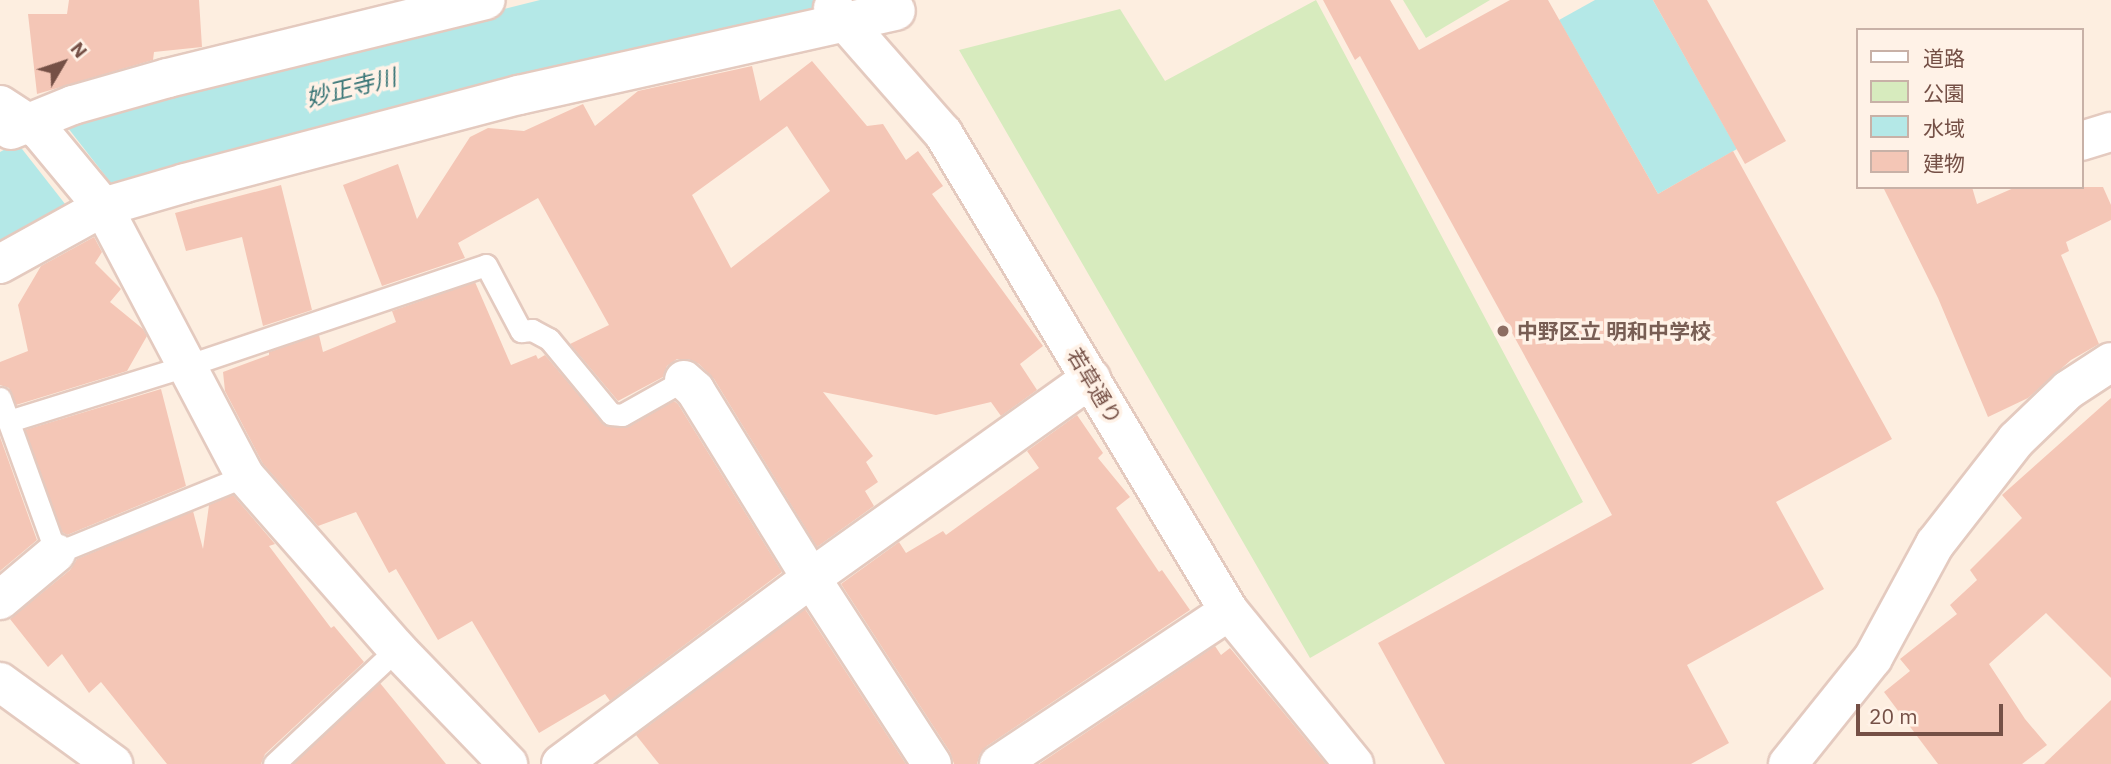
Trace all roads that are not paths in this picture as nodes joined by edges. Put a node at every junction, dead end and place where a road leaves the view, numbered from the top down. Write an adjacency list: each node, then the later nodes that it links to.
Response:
1 (486, 0): 4 (street)
2 (837, 11): 3 (street); 7 (street); 11 (street, 若草通り)
3 (896, 11)
4 (17, 123): 7 (street)
5 (2111, 132): 6 (street)
6 (2083, 140)
7 (99, 200): 8 (street); 10 (street)
8 (0, 264)
9 (2111, 362): 29 (street)
10 (189, 365): 12 (lane); 14 (lane); 15 (street)
11 (1091, 378): 17 (street); 19 (street, 若草通り)
12 (684, 380): 17 (street)
13 (0, 398): 14 (lane)
14 (9, 421): 16 (lane)
15 (245, 476): 16 (lane); 20 (street)
16 (56, 553): 18 (street)
17 (811, 578): 25 (street); 26 (street)
18 (0, 600)
19 (1229, 611): 27 (street); 28 (street, 若草通り)
20 (397, 649): 23 (lane); 24 (street)
21 (0, 681): 22 (street)
22 (113, 764)
23 (274, 764)
24 (508, 764)
25 (561, 764)
26 (932, 764)
27 (999, 764)
28 (1354, 764)
29 (1788, 764)

